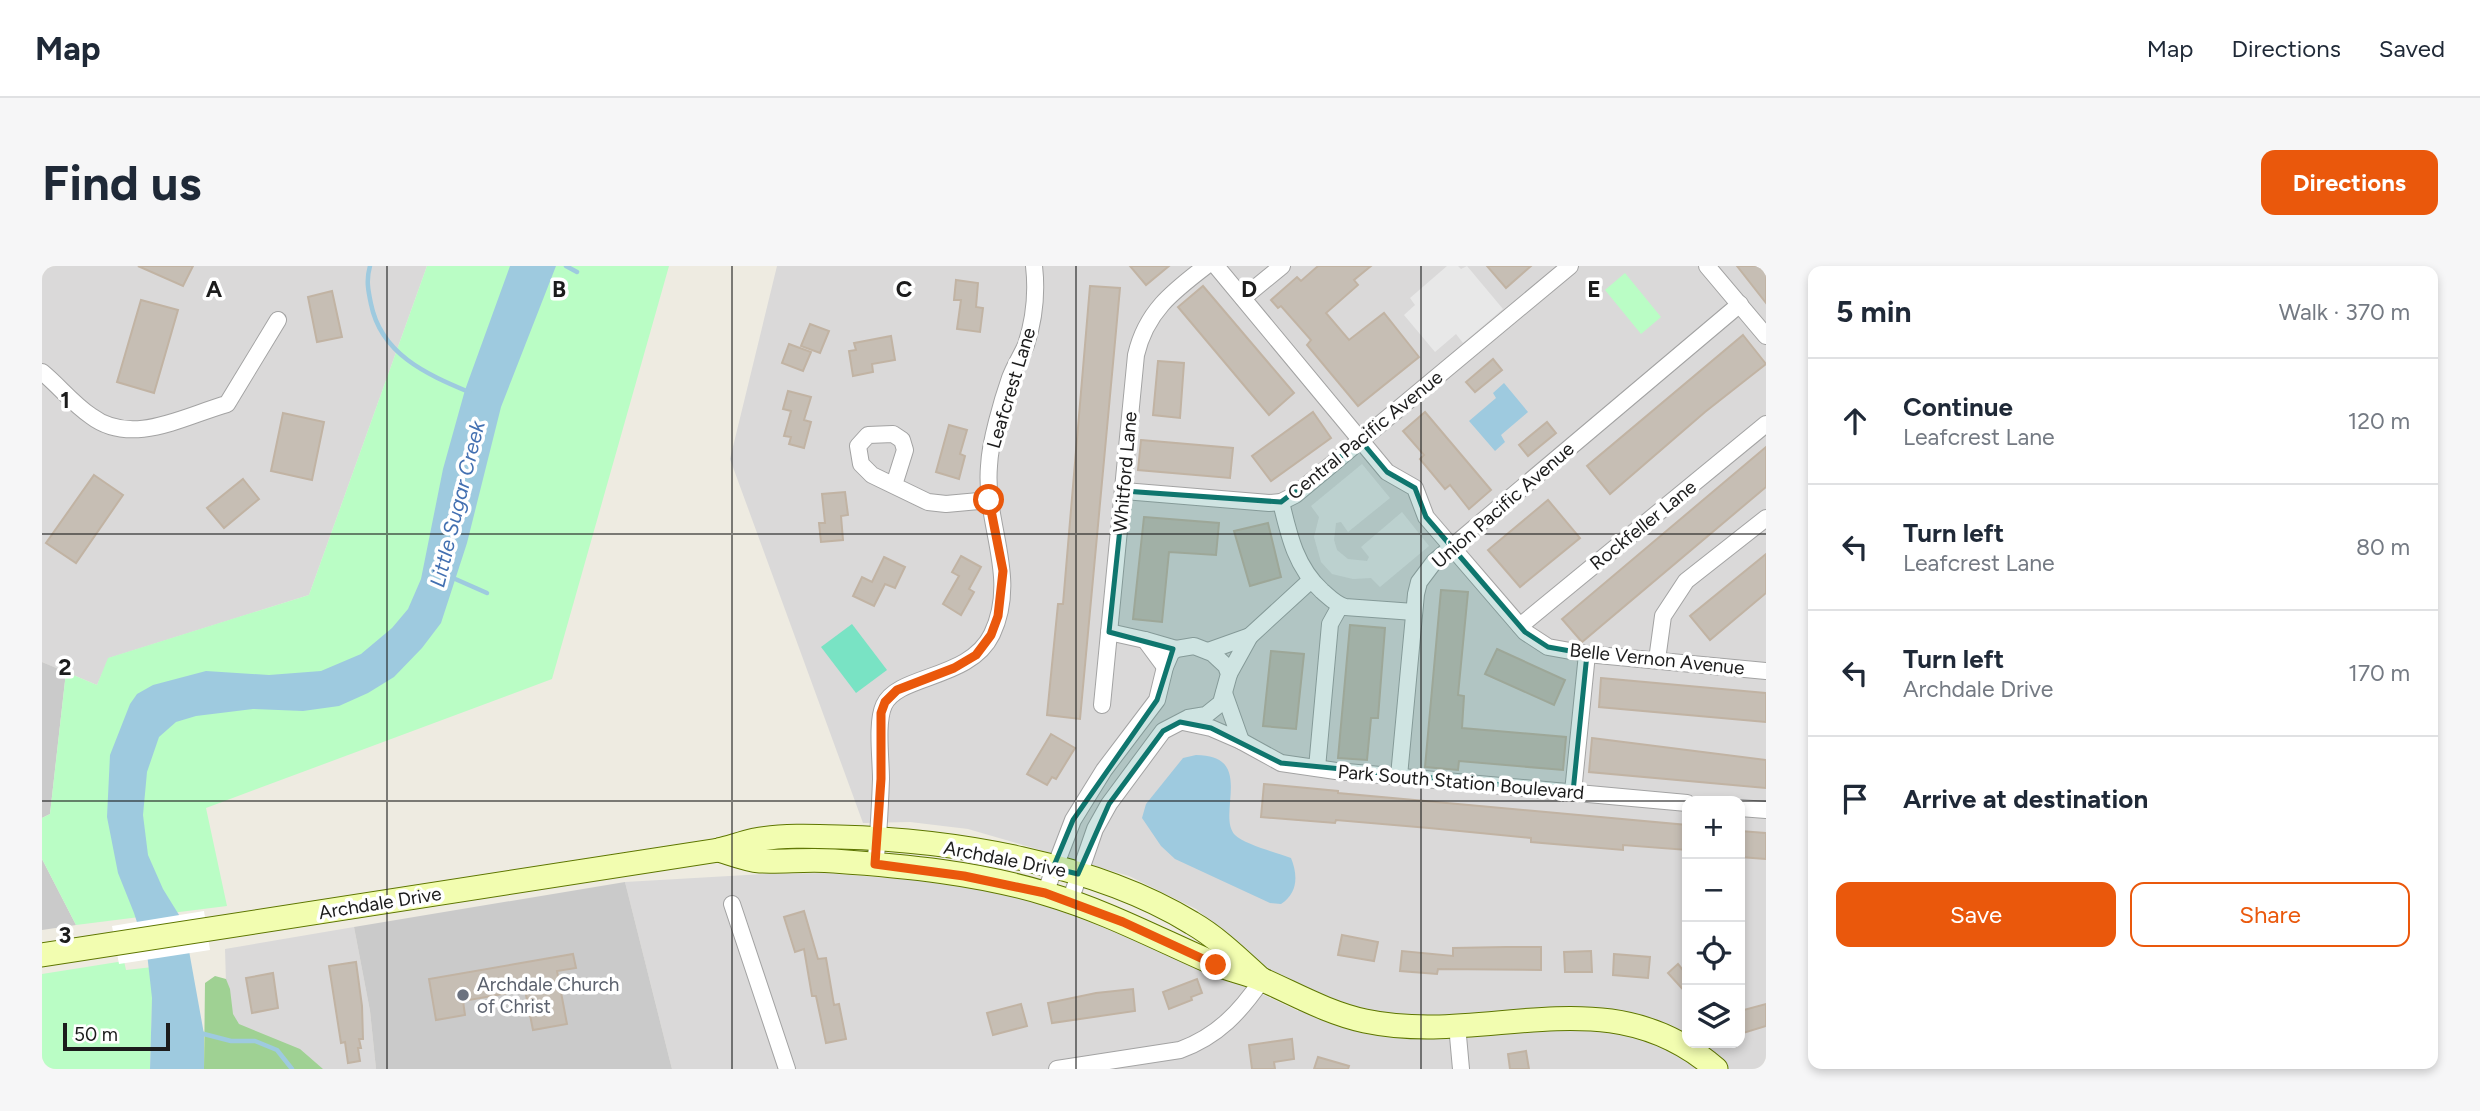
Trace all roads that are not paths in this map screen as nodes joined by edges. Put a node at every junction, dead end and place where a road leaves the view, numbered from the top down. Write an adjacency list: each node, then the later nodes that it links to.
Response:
1 (1034, 266): 16 (street, Leafcrest Lane)
2 (1206, 266): 15 (street, Whitford Lane)
3 (1216, 266): 7 (street)
4 (1282, 266): 7 (street)
5 (1570, 266): 13 (street, Central Pacific Avenue)
6 (1707, 266): 8 (street)
7 (1242, 298): 13 (street)
8 (1740, 304): 10 (street); 19 (street, Union Pacific Avenue)
9 (278, 320): 11 (street)
10 (1766, 336)
11 (42, 372)
12 (1766, 424): 23 (street, Rockfeller Lane)
13 (1361, 440): 17 (street, Central Pacific Avenue); 19 (street, Belle Vernon Avenue)
14 (894, 485): 16 (street)
15 (1124, 491): 17 (street, Central Pacific Avenue); 24 (street, Whitford Lane)
16 (989, 500): 46 (street, Leafcrest Lane)
17 (1281, 502): 20 (street)
18 (1766, 518): 30 (street)
19 (1452, 547): 22 (street, Union Pacific Avenue); 23 (street, Belle Vernon Avenue)
20 (1311, 580): 21 (street); 25 (street)
21 (1340, 606): 22 (street); 38 (street)
22 (1414, 611): 40 (street, Union Pacific Avenue)
23 (1520, 626): 29 (street, Belle Vernon Avenue)
24 (1109, 632): 26 (street); 35 (street, Whitford Lane)
25 (1250, 636): 28 (street); 33 (street)
26 (1145, 640): 27 (street); 31 (street)
27 (1176, 649): 28 (street); 31 (street)
28 (1209, 651): 33 (street)
29 (1587, 654): 30 (street, Belle Vernon Avenue); 42 (street)
30 (1657, 660): 32 (street, Belle Vernon Avenue)
31 (1165, 667): 39 (street)
32 (1766, 671)
33 (1229, 674): 34 (street)
34 (1224, 693): 36 (street); 37 (street)
35 (1102, 705)
36 (1180, 722): 37 (street, Park South Station Boulevard); 41 (street)
37 (1241, 741): 38 (street, Park South Station Boulevard)
38 (1317, 768): 40 (street, Park South Station Boulevard)
39 (1104, 770): 41 (street); 49 (street)
40 (1399, 776): 42 (street, Park South Station Boulevard)
41 (1123, 785): 50 (street)
42 (1573, 792): 43 (street, Park South Station Boulevard)
43 (1682, 803)
44 (1745, 808): 45 (street)
45 (1766, 810)
46 (878, 838): 47 (street, Archdale Drive); 48 (street, Leafcrest Lane); 49 (street, Archdale Drive)
47 (719, 850): 48 (street, Archdale Drive); 54 (street, Archdale Drive)
48 (875, 864): 51 (street, Archdale Drive)
49 (1054, 868): 50 (street, Archdale Drive); 51 (street)
50 (1078, 874): 52 (street); 55 (street, Archdale Drive)
51 (1045, 893): 52 (street, Archdale Drive)
52 (1070, 901): 55 (street, Archdale Drive)
53 (732, 904): 58 (street)
54 (42, 955)
55 (1262, 980): 56 (street, Archdale Drive); 57 (street)
56 (1457, 1025): 60 (street); 61 (street, Archdale Drive)
57 (1130, 1064): 59 (street)
58 (788, 1069)
59 (1057, 1069)
60 (1461, 1069)
61 (1716, 1069)

